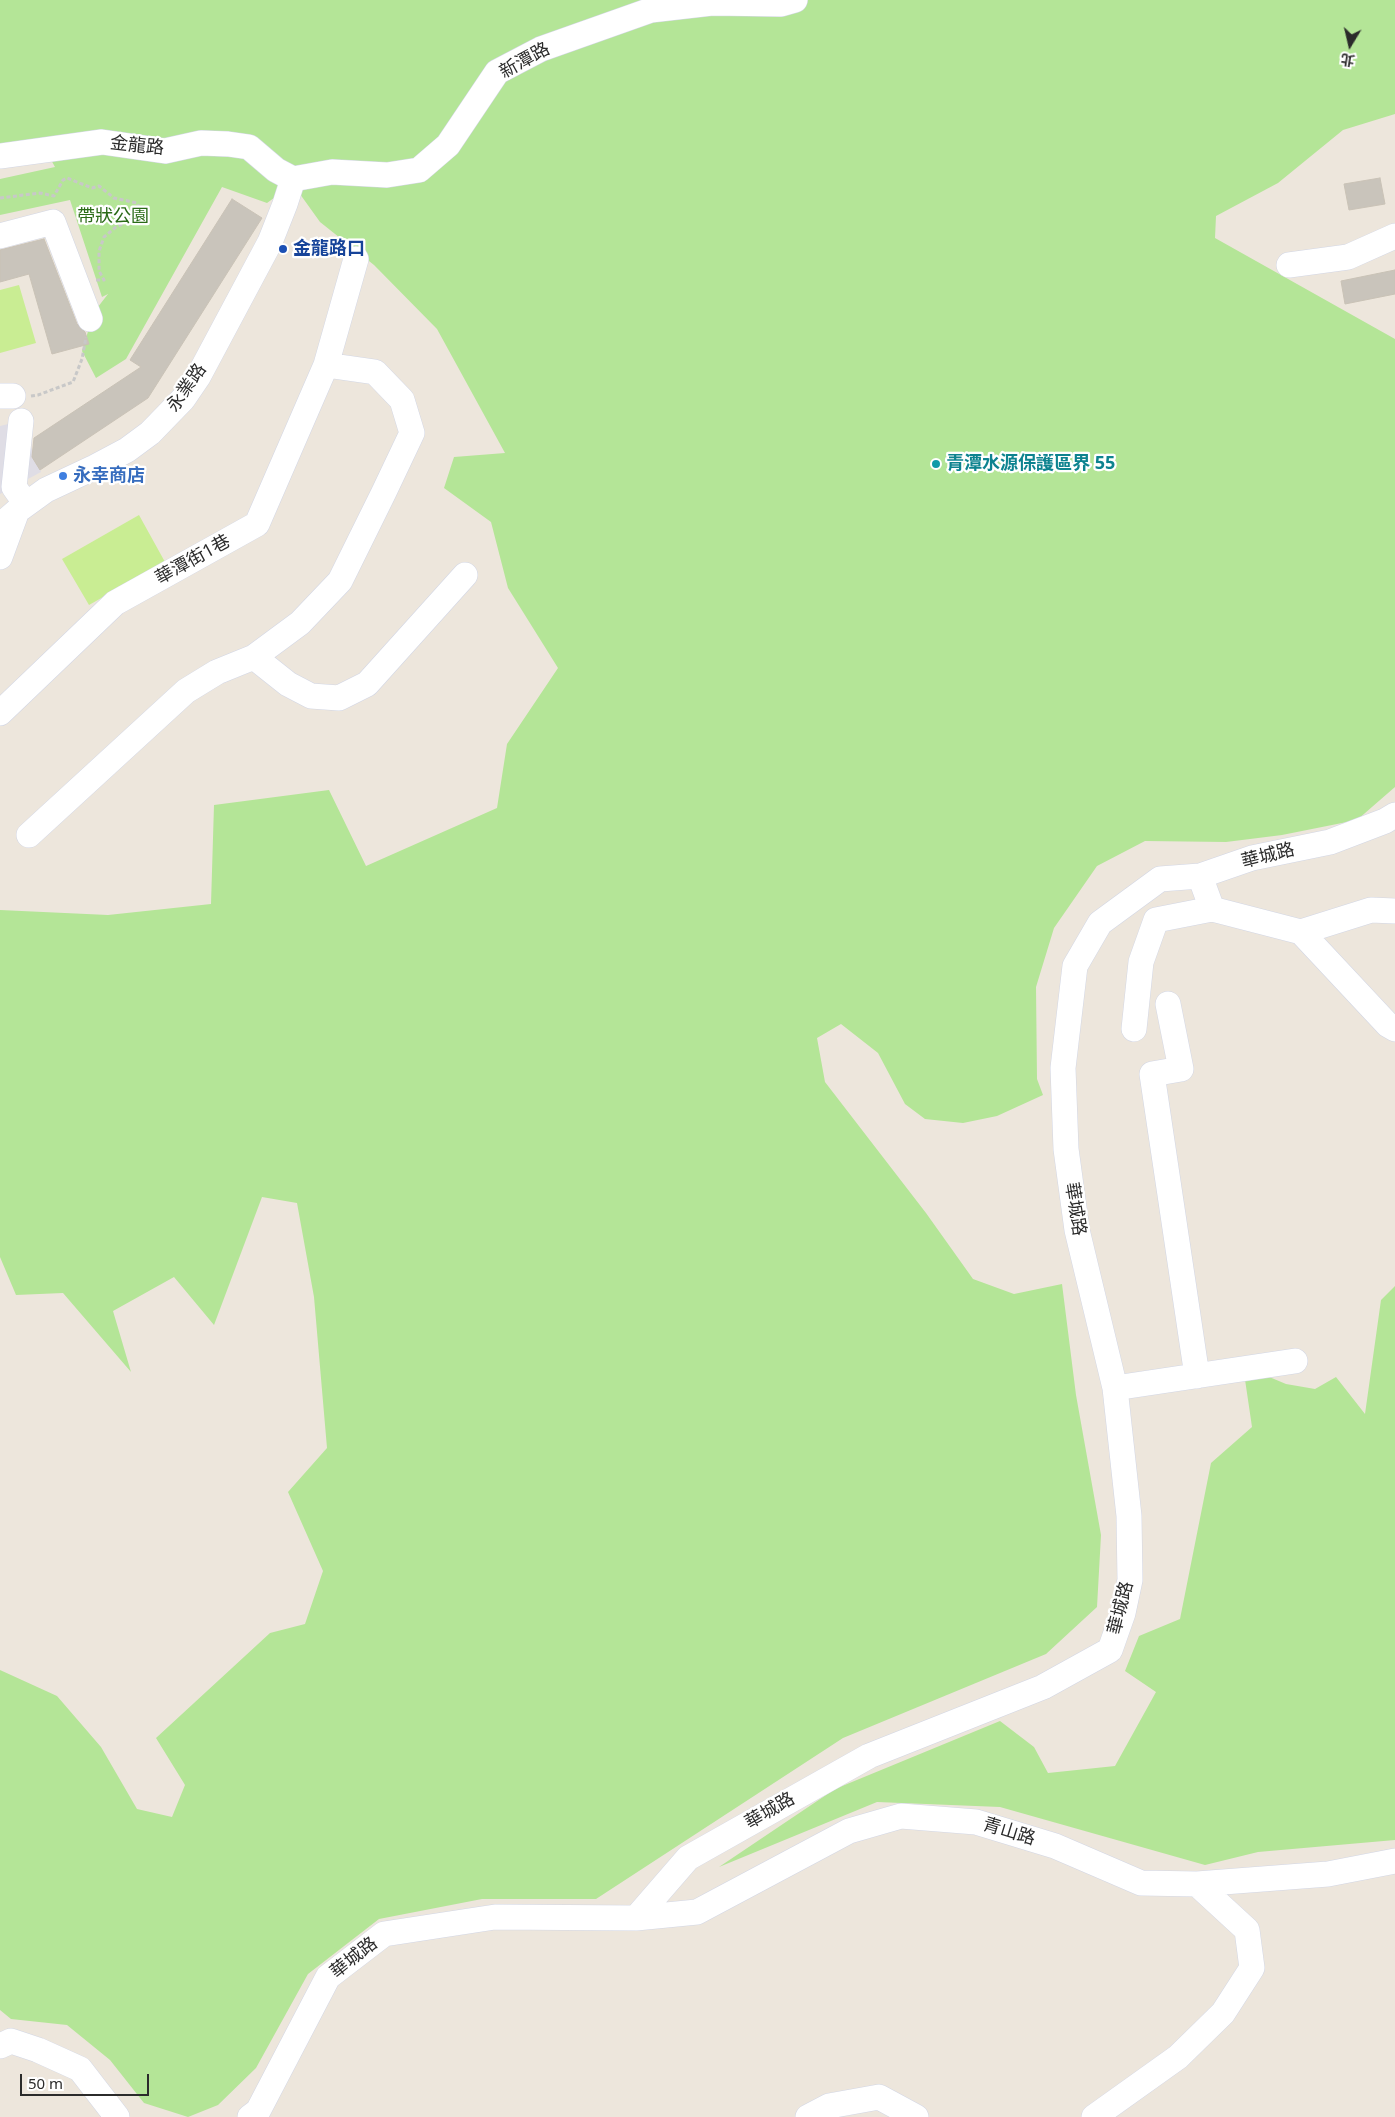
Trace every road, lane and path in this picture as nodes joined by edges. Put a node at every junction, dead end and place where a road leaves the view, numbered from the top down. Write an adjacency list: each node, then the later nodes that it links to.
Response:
1 (795, 0): 3 (street, 新潭路)
2 (0, 156): 3 (street, 金龍路)
3 (293, 179): 14 (street, 永業路)
4 (0, 198): 9 (path)
5 (0, 236): 9 (street)
6 (1395, 236): 8 (street)
7 (356, 259): 11 (street, 華潭街1巷)
8 (1289, 265)
9 (74, 276): 10 (street)
10 (90, 319): 12 (path)
11 (326, 364): 17 (street); 18 (street, 華潭街1巷)
12 (6, 396)
13 (21, 421): 14 (street)
14 (14, 513): 15 (street)
15 (0, 556)
16 (465, 575): 17 (street)
17 (254, 657): 20 (street)
18 (0, 713)
19 (1395, 815): 21 (street, 華城路)
20 (29, 834)
21 (1200, 876): 22 (street); 30 (street, 華城路)
22 (1212, 909): 24 (street); 26 (street)
23 (1395, 911): 24 (street)
24 (1301, 932): 27 (street)
25 (1168, 1004): 29 (street)
26 (1134, 1029)
27 (1395, 1029)
28 (1295, 1361): 29 (street)
29 (1197, 1376): 30 (street)
30 (1115, 1388): 33 (street, 華城路)
31 (1395, 1861): 32 (street, 青山路)
32 (1196, 1884): 33 (street, 青山路); 39 (street)
33 (636, 1918): 36 (street, 華城路)
34 (0, 2046): 35 (street)
35 (116, 2117)
36 (250, 2117)
37 (808, 2117): 38 (street)
38 (916, 2117)
39 (1094, 2117)

